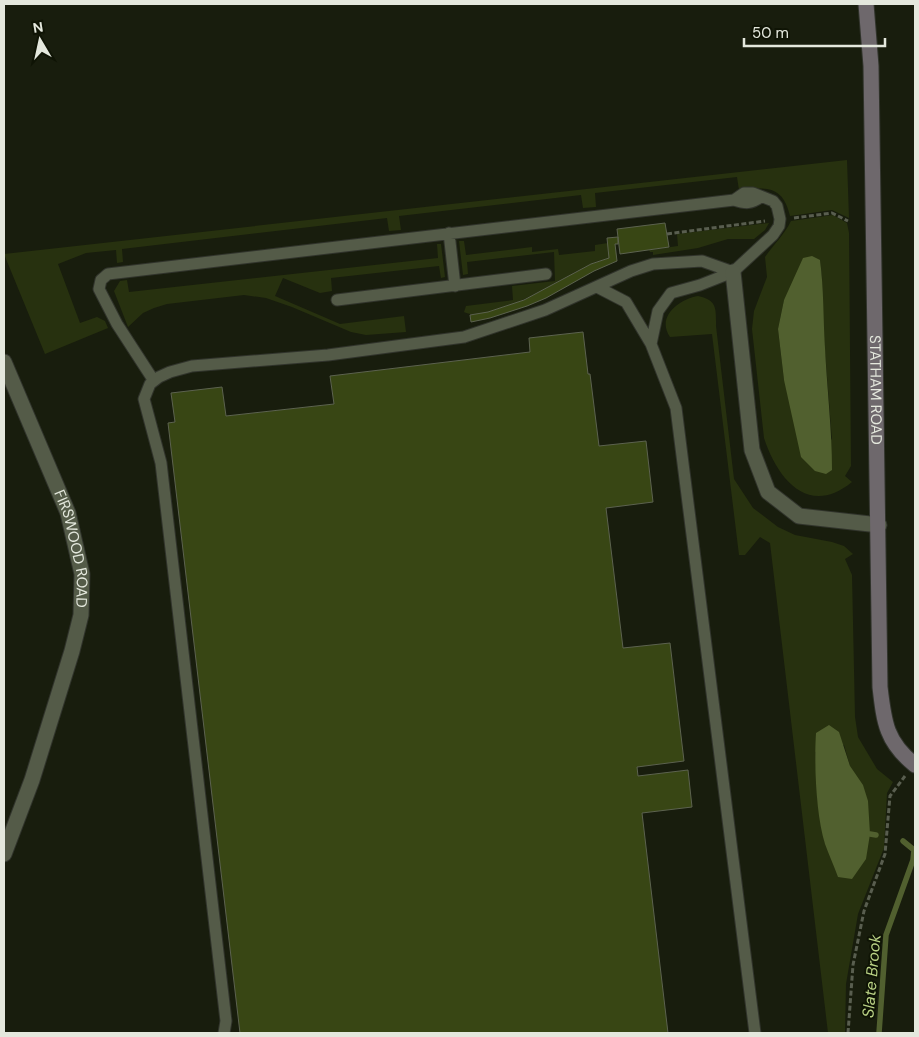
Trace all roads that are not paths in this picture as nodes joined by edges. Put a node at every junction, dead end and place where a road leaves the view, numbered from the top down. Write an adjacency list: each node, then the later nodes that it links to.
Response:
1 (866, 4): 11 (street, STATHAM ROAD)
2 (449, 233): 3 (lane); 5 (lane); 10 (lane)
3 (733, 272): 6 (lane); 8 (lane); 11 (street)
4 (546, 274): 5 (lane)
5 (456, 286): 7 (lane)
6 (597, 287): 8 (lane); 10 (lane)
7 (336, 300)
8 (651, 344): 15 (lane)
9 (4, 362): 13 (street, FIRSWOOD ROAD)
10 (154, 381): 14 (lane)
11 (878, 525): 12 (street, STATHAM ROAD)
12 (915, 765)
13 (4, 854)
14 (224, 1033)
15 (755, 1033)

